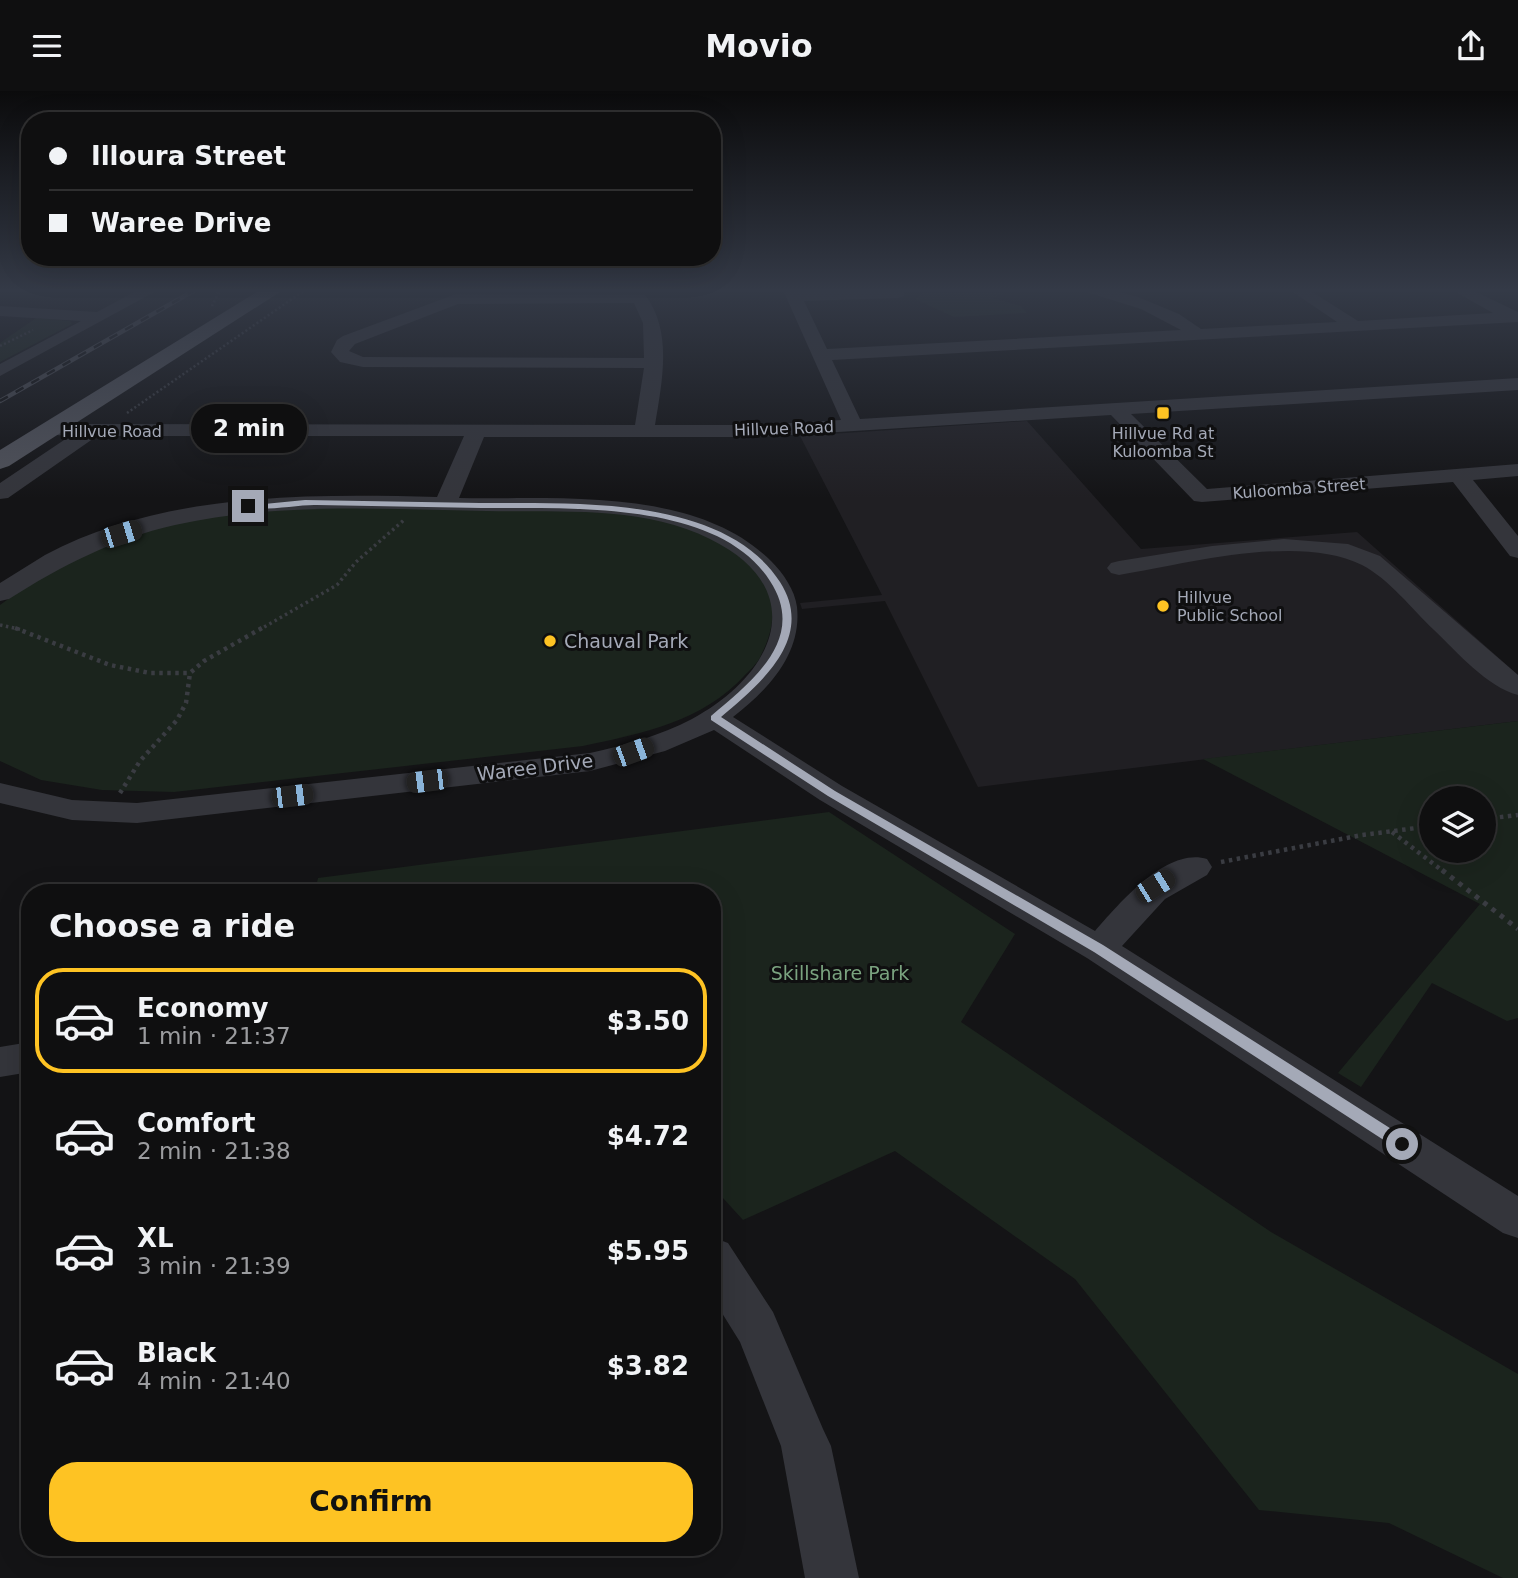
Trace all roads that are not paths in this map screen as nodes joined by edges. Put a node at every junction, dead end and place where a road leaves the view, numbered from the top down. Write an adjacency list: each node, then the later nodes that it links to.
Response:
1 (21, 359): 7 (street)
2 (162, 359): 11 (main road)
3 (352, 359): 6 (street)
4 (654, 359): 6 (street)
5 (822, 359): 10 (street)
6 (655, 363): 14 (street)
7 (0, 371)
8 (1518, 384): 9 (street, Hillvue Road)
9 (1116, 409): 10 (street, Hillvue Road); 17 (street, Kuloomba Street)
10 (853, 425): 14 (street, Hillvue Road)
11 (49, 430): 12 (street, Hillvue Road); 15 (main road)
12 (91, 431): 13 (street, Hillvue Road); 18 (street)
13 (476, 431): 14 (street, Hillvue Road); 19 (street)
14 (644, 431)
15 (0, 461)
16 (1518, 470): 17 (street, Kuloomba Street)
17 (1460, 477): 20 (street)
18 (0, 493)
19 (433, 504): 22 (street, Waree Drive); 24 (street, Waree Drive)
20 (1518, 551)
21 (1119, 568): 23 (street)
22 (2, 591)
23 (1518, 687)
24 (715, 718): 25 (street, Waree Drive); 27 (street)
25 (0, 793)
26 (1196, 867): 27 (street)
27 (1099, 949): 30 (street)
28 (21, 1058): 29 (street)
29 (0, 1062)
30 (1518, 1219)
31 (721, 1271): 32 (street)
32 (832, 1578)

